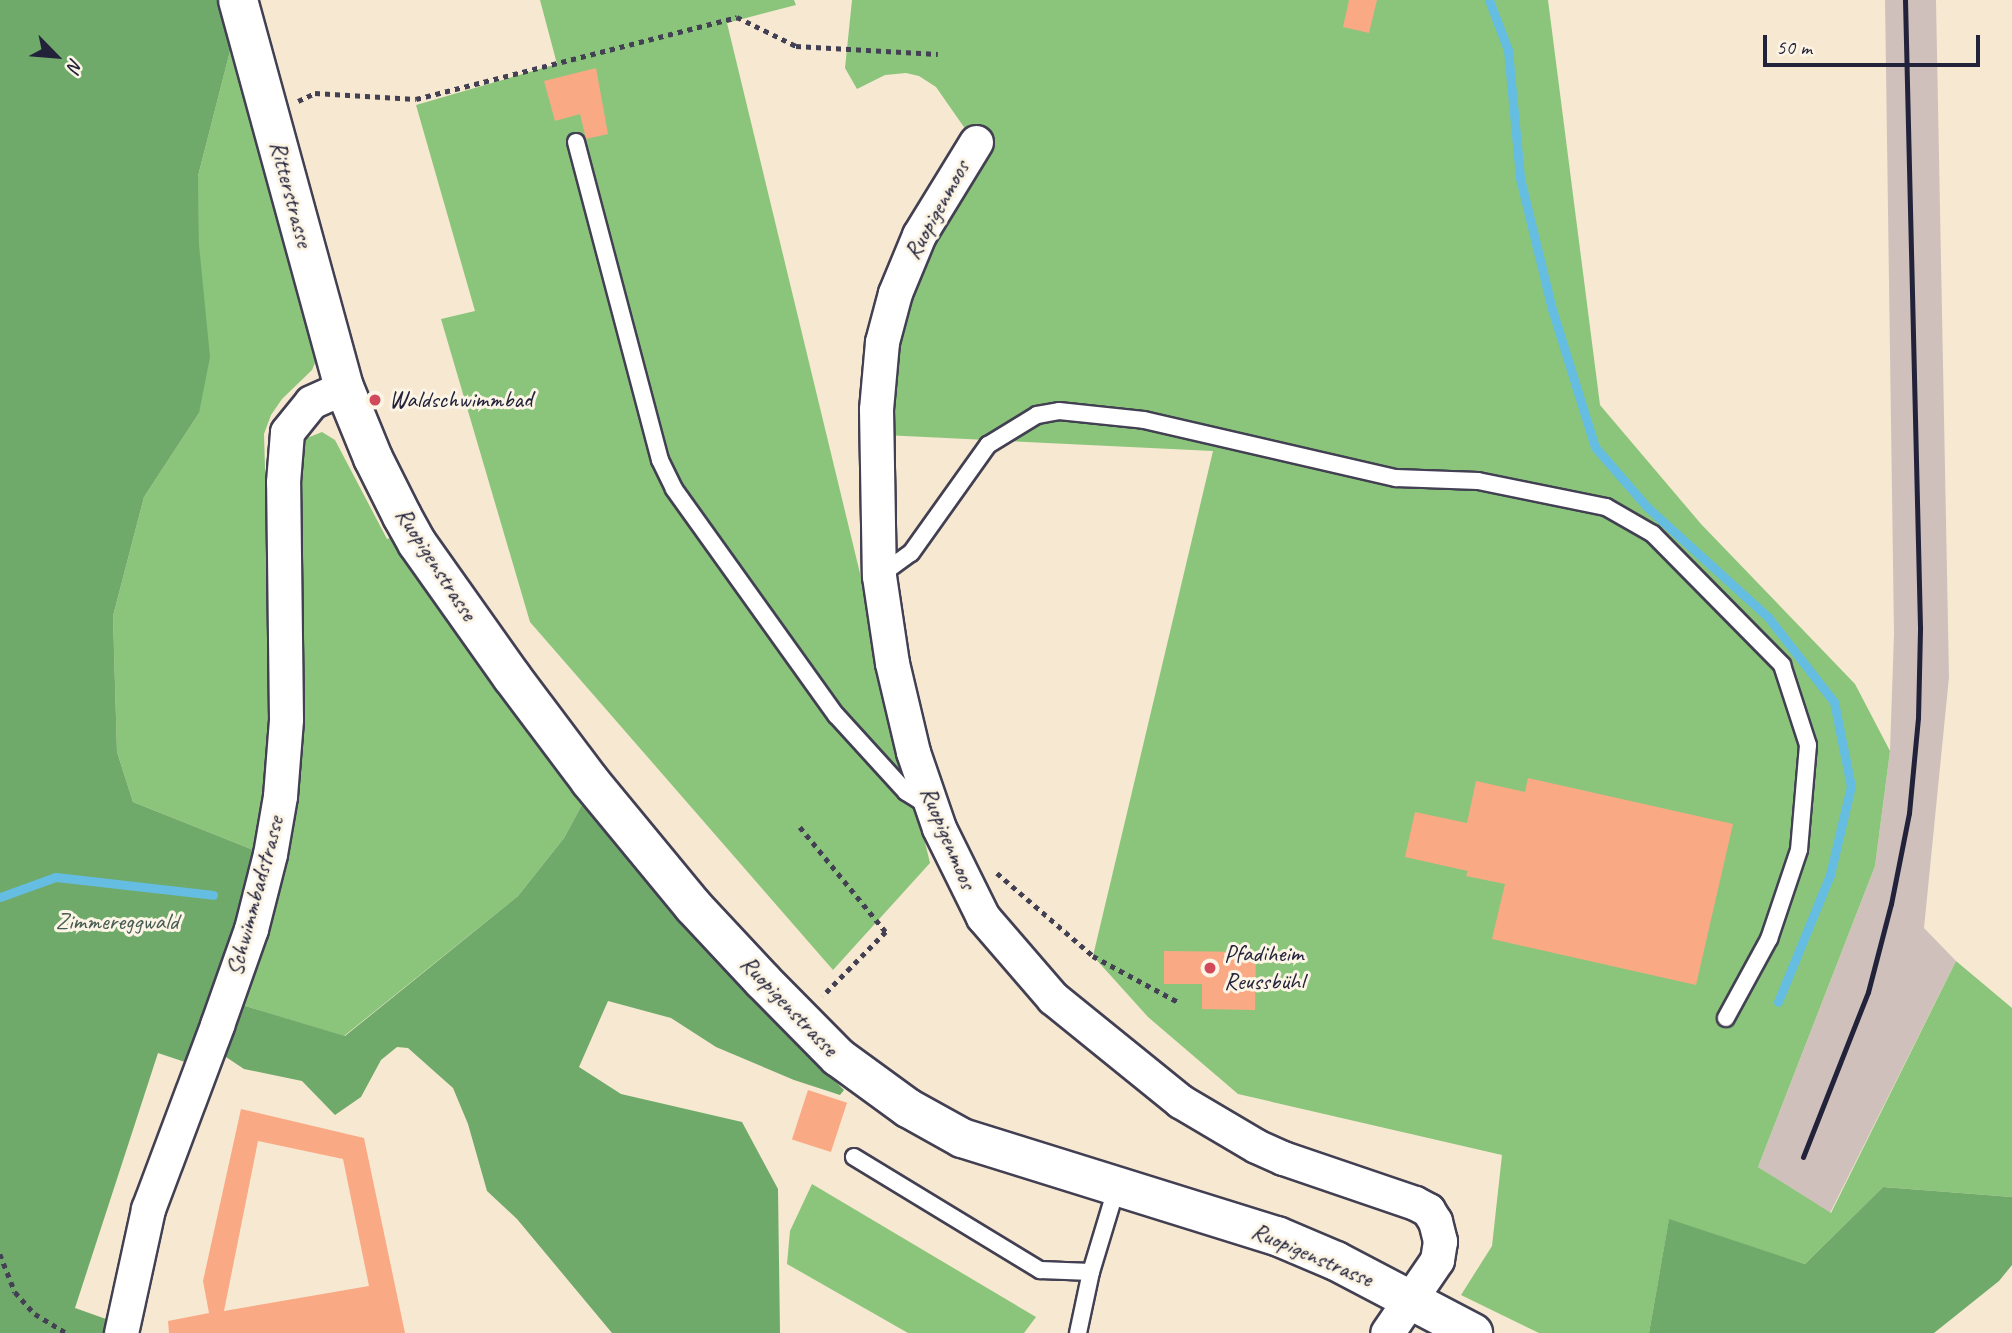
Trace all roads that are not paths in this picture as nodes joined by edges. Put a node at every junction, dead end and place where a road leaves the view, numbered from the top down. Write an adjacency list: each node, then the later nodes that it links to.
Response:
1 (238, 0): 4 (street, Ritterstrasse)
2 (576, 142): 6 (lane)
3 (976, 142): 5 (street, Ruopigenmoos)
4 (344, 387): 9 (street, Ruopigenstrasse); 12 (street, Schwimmbadstrasse)
5 (879, 576): 6 (street, Ruopigenmoos); 7 (lane)
6 (933, 808): 11 (street, Ruopigenmoos)
7 (1726, 1018)
8 (854, 1157): 10 (lane)
9 (1116, 1186): 10 (lane); 11 (street, Ruopigenstrasse)
10 (1091, 1272): 13 (lane)
11 (1412, 1300): 14 (street, Ruopigenmoos); 15 (street, Ruopigenstrasse)
12 (121, 1333)
13 (1077, 1333)
14 (1387, 1333)
15 (1473, 1333)

